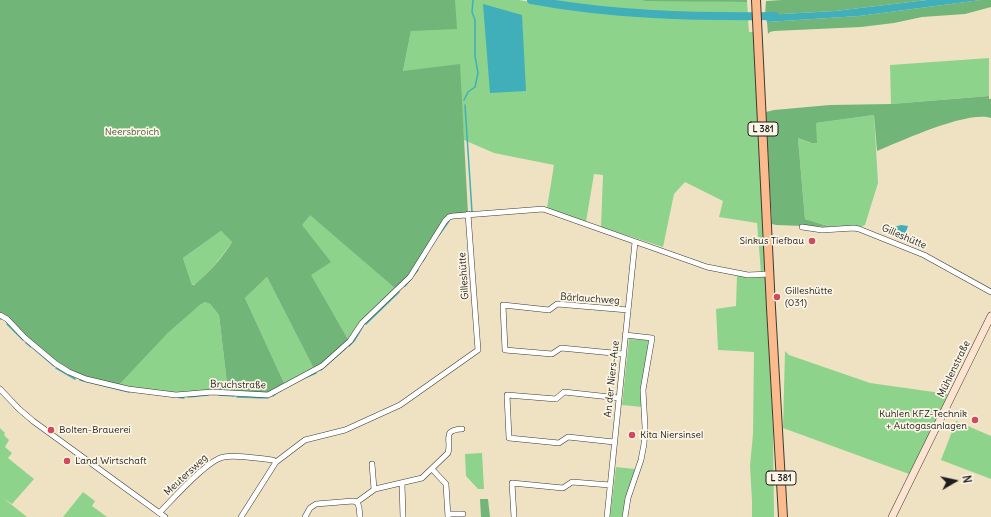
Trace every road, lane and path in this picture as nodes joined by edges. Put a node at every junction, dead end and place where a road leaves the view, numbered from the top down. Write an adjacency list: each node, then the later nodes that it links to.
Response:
1 (756, 0): 5 (main road, L 381)
2 (468, 214): 4 (street); 8 (street, Bruchstraße); 16 (street, Gilleshütte)
3 (802, 227): 6 (street, Gilleshütte)
4 (635, 242): 5 (street); 7 (street, An der Niers-Aue)
5 (770, 274): 34 (main road, L 381)
6 (991, 292)
7 (628, 310): 10 (street, An der Niers-Aue); 11 (street, Bärlauchweg)
8 (0, 315)
9 (991, 316): 35 (street, Mühlenstraße)
10 (625, 335): 11 (street, An der Niers-Aue); 33 (street)
11 (624, 354): 13 (street, An der Niers-Aue)
12 (0, 389): 23 (street)
13 (619, 398): 15 (street, An der Niers-Aue); 15 (street)
14 (462, 429): 18 (street)
15 (614, 442): 20 (street, An der Niers-Aue)
16 (276, 462): 23 (street, Meutersweg); 27 (street, Gilleshütte)
17 (372, 464): 21 (street)
18 (432, 469): 19 (street); 25 (street)
19 (402, 483): 21 (street); 30 (street)
20 (610, 485): 31 (street); 32 (street, An der Niers-Aue)
21 (374, 489): 22 (street)
22 (357, 502): 28 (street); 29 (street)
23 (159, 513): 26 (street)
24 (463, 514): 25 (street)
25 (448, 516)
26 (165, 517)
27 (241, 517)
28 (305, 517)
29 (360, 517)
30 (403, 517)
31 (514, 517)
32 (607, 517)
33 (625, 517)
34 (783, 517)
35 (892, 517)

